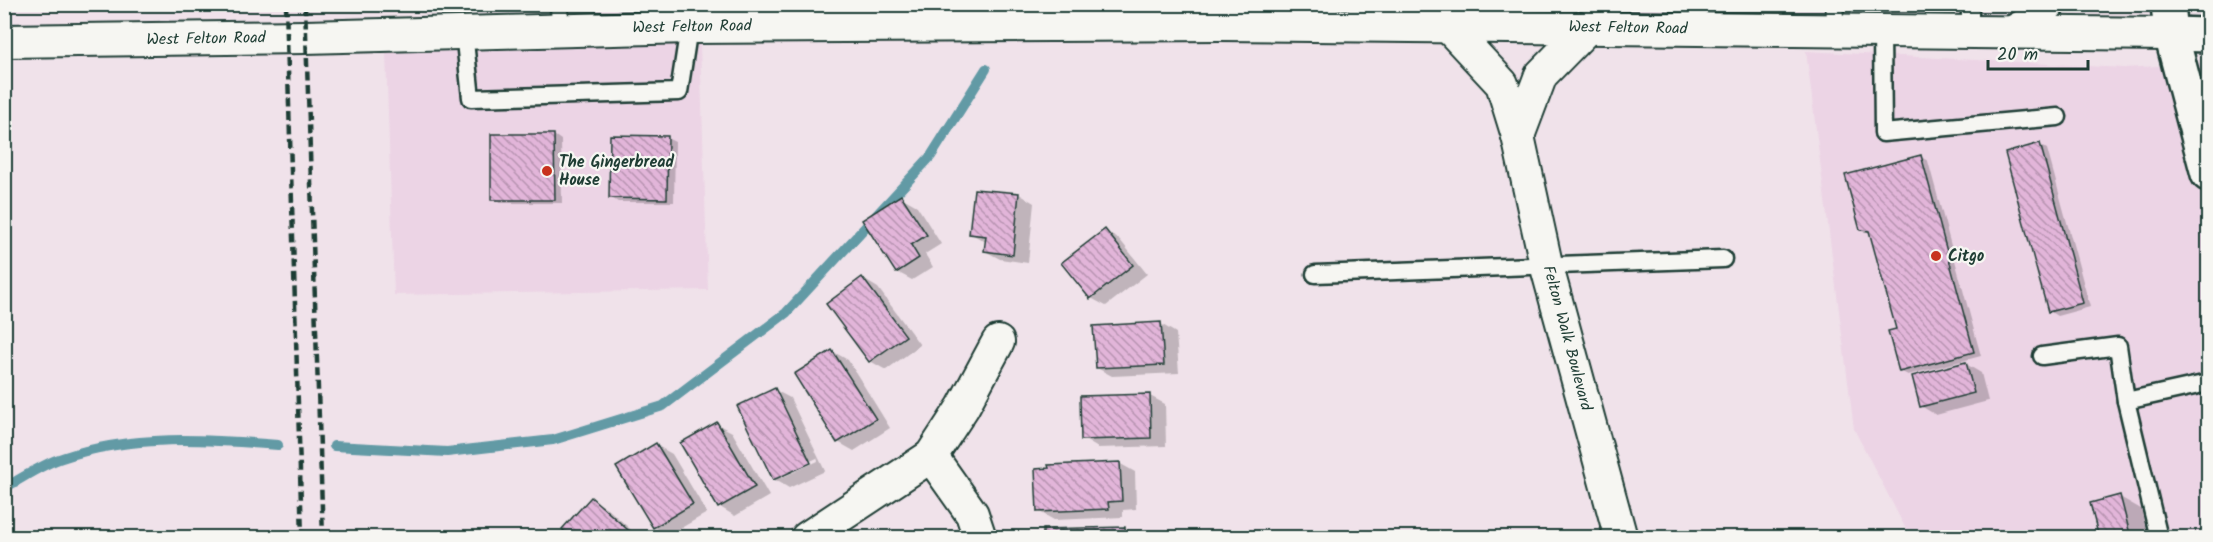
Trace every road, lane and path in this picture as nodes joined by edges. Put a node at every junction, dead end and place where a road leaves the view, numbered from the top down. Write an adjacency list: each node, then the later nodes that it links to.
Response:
1 (2048, 4): 12 (main road)
2 (2156, 4): 6 (main road)
3 (560, 17): 8 (street, West Felton Road); 11 (street, West Felton Road)
4 (1835, 18): 9 (street, West Felton Road); 10 (street, West Felton Road)
5 (1970, 19): 10 (street, West Felton Road); 12 (street, West Felton Road)
6 (2170, 19): 12 (street, West Felton Road); 13 (main road); 17 (main road)
7 (1447, 25): 8 (street, West Felton Road); 9 (street, West Felton Road); 16 (street, Felton Walk Boulevard)
8 (689, 27): 11 (lane)
9 (1588, 27): 16 (street)
10 (1882, 31): 15 (lane)
11 (464, 32): 14 (street, West Felton Road)
12 (2012, 33)
13 (2208, 35)
14 (4, 41)
15 (2058, 117)
16 (1518, 136): 19 (street, Felton Walk Boulevard)
17 (2208, 174)
18 (1723, 259): 19 (lane)
19 (1546, 264): 20 (lane); 28 (street, Felton Walk Boulevard)
20 (1315, 274)
21 (998, 342): 25 (street)
22 (2042, 356): 24 (lane)
23 (2208, 383): 24 (lane)
24 (2126, 401): 29 (lane)
25 (931, 456): 26 (street); 27 (street)
26 (807, 537)
27 (980, 537)
28 (1622, 537)
29 (2158, 537)

